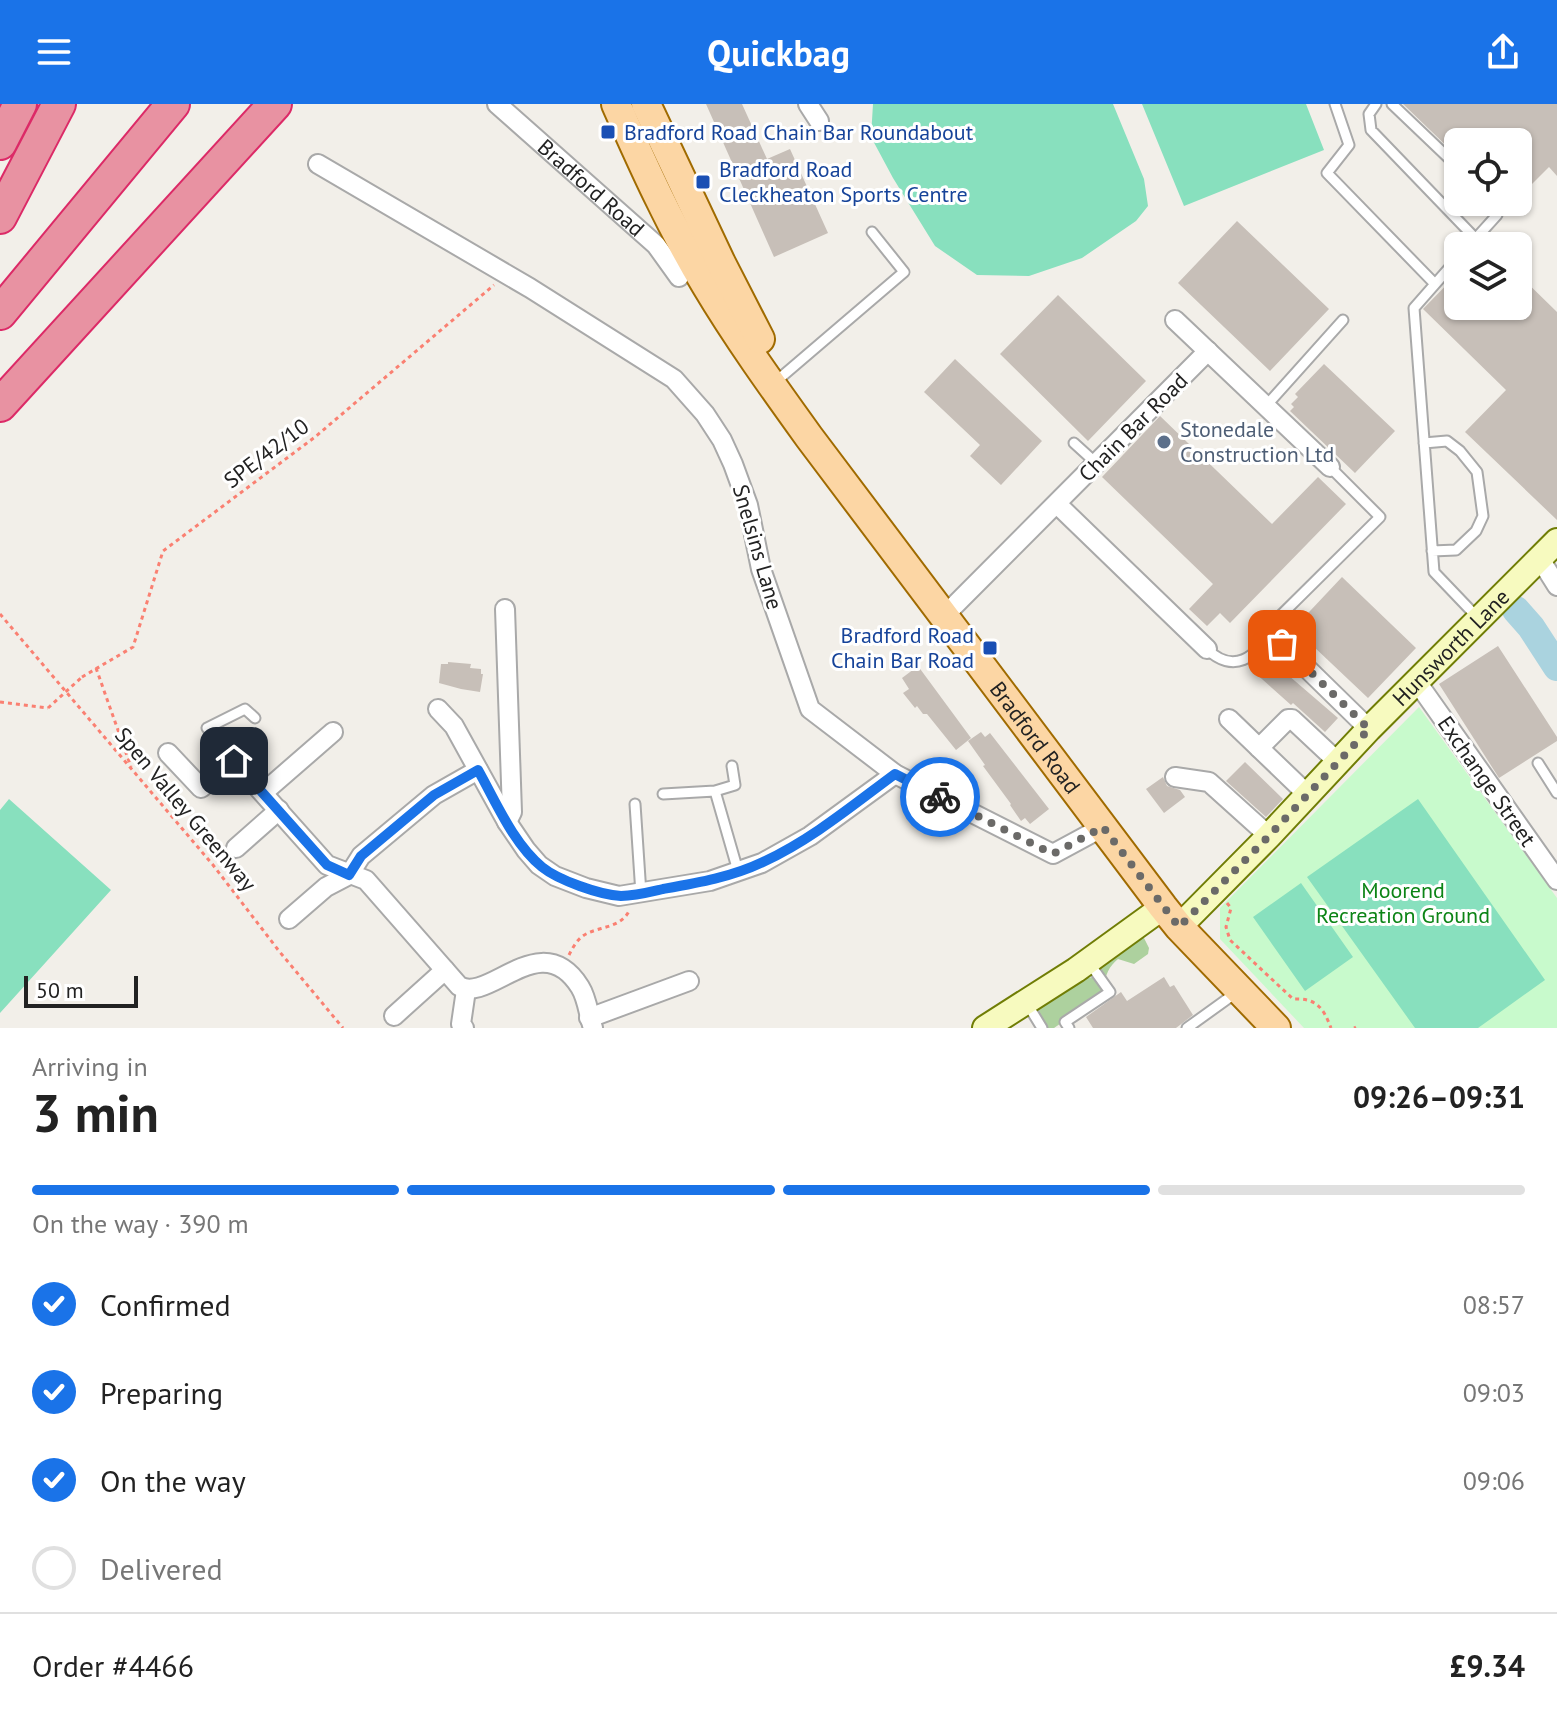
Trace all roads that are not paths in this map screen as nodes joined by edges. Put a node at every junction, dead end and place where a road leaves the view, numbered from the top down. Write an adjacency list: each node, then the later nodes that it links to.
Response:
1 (20, 104): 13 (highway)
2 (59, 104): 17 (highway)
3 (173, 104): 24 (highway)
4 (275, 104): 29 (highway)
5 (497, 104): 22 (street, Bradford Road)
6 (616, 104): 31 (main road, Bradford Road)
7 (646, 104): 28 (main road, Bradford Road)
8 (808, 104): 12 (street)
9 (1335, 104): 23 (lane)
10 (1376, 104): 19 (lane)
11 (1392, 104): 14 (lane)
12 (819, 121)
13 (0, 143)
14 (1444, 154)
15 (318, 164): 58 (street, Snelsins Lane)
16 (1496, 216): 20 (lane)
17 (0, 217)
18 (872, 232): 28 (lane)
19 (1463, 232)
20 (1481, 232)
21 (1444, 274): 23 (lane)
22 (679, 277)
23 (1435, 284): 33 (lane)
24 (0, 313)
25 (1175, 320): 27 (street)
26 (1343, 320): 30 (lane)
27 (1208, 351): 30 (street); 34 (street, Chain Bar Road)
28 (780, 378): 31 (main road, Bradford Road)
29 (0, 405)
30 (1266, 406): 35 (street)
31 (809, 437): 41 (main road, Bradford Road)
32 (1074, 443): 34 (lane)
33 (1424, 443): 38 (lane); 38 (lane)
34 (1096, 463): 36 (street, Chain Bar Road)
35 (1330, 467): 44 (lane)
36 (1057, 504): 41 (street, Chain Bar Road); 44 (street)
37 (1549, 550): 39 (street); 42 (main road, Hunsworth Lane)
38 (1432, 551): 42 (lane)
39 (1557, 586)
40 (505, 609): 67 (street)
41 (944, 616): 68 (main road, Bradford Road)
42 (1479, 619): 45 (main road, Hunsworth Lane)
43 (1282, 644): 49 (street)
44 (1207, 649)
45 (1417, 682): 49 (main road, Hunsworth Lane); 73 (street, Exchange Street)
46 (438, 709): 57 (street)
47 (255, 718): 53 (lane)
48 (1229, 719): 51 (street)
49 (1369, 729): 54 (main road, Hunsworth Lane)
50 (333, 732): 61 (street)
51 (1259, 748): 54 (street); 64 (street)
52 (168, 753): 53 (street)
53 (234, 761): 61 (street)
54 (1338, 762): 64 (main road, Hunsworth Lane)
55 (1538, 763): 62 (lane)
56 (732, 766): 60 (lane)
57 (478, 770): 67 (street); 72 (street)
58 (895, 774): 68 (street, Snelsins Lane); 71 (street)
59 (1175, 777): 69 (street)
60 (715, 791): 63 (lane); 71 (lane)
61 (264, 792): 66 (street)
62 (1557, 793)
63 (663, 794)
64 (1308, 795): 69 (main road, Hunsworth Lane)
65 (635, 804): 74 (lane)
66 (279, 810): 70 (street); 72 (street)
67 (507, 822): 74 (street)
68 (1103, 827): 75 (main road, Bradford Road)
69 (1269, 836): 75 (main road, Hunsworth Lane)
70 (236, 848)
71 (738, 871): 74 (street)
72 (349, 875): 76 (street); 78 (street)
73 (1557, 880)
74 (637, 894)
75 (1171, 917): 77 (main road, Hunsworth Lane); 81 (main road, Bradford Road)
76 (289, 919)
77 (1088, 961): 82 (main road, Hunsworth Lane); 88 (lane)
78 (445, 970): 80 (street); 83 (street)
79 (689, 981): 84 (street)
80 (466, 990): 84 (street); 85 (street)
81 (1240, 990): 89 (lane); 90 (main road, Bradford Road)
82 (1026, 1002): 86 (main road, Hunsworth Lane); 87 (lane)
83 (394, 1016)
84 (591, 1023)
85 (464, 1028)
86 (985, 1028)
87 (1042, 1028)
88 (1069, 1028)
89 (1187, 1028)
90 (1276, 1028)

